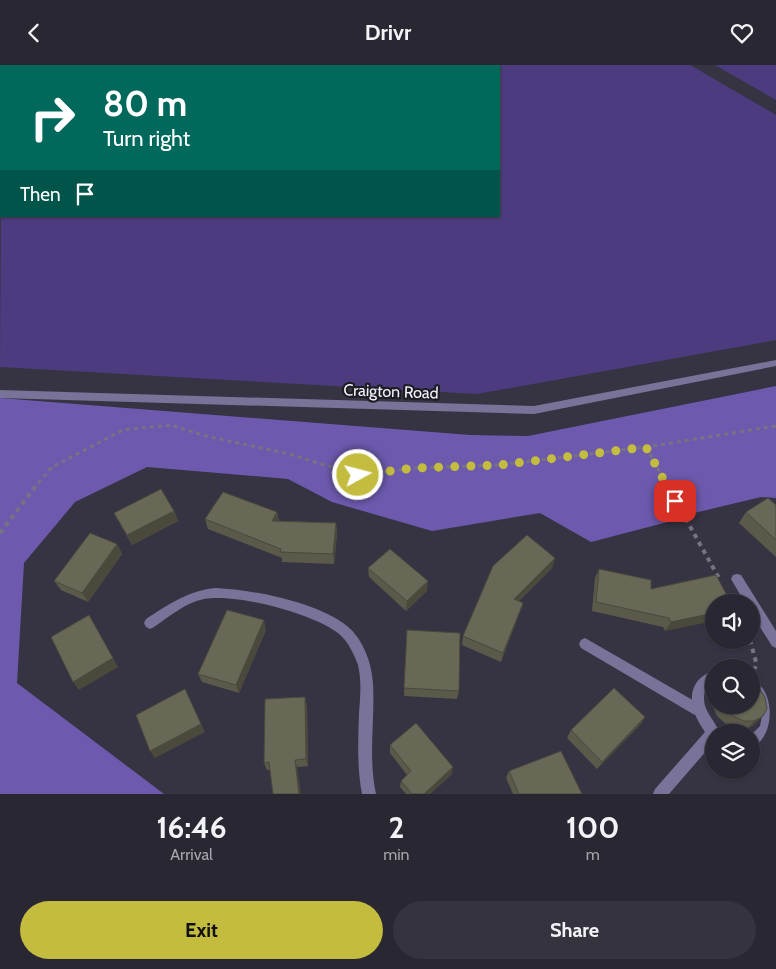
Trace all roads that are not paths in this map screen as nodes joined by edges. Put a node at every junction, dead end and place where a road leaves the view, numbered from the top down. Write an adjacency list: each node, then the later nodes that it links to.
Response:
1 (776, 363): 2 (street, Craigton Road)
2 (0, 393)
3 (737, 579): 5 (street)
4 (150, 623): 14 (street)
5 (776, 642)
6 (585, 644): 10 (street)
7 (705, 681): 10 (street)
8 (760, 693): 9 (street)
9 (772, 707): 12 (street)
10 (698, 710): 11 (street)
11 (706, 724)
12 (760, 739)
13 (705, 743): 15 (street)
14 (368, 794)
15 (660, 794)

